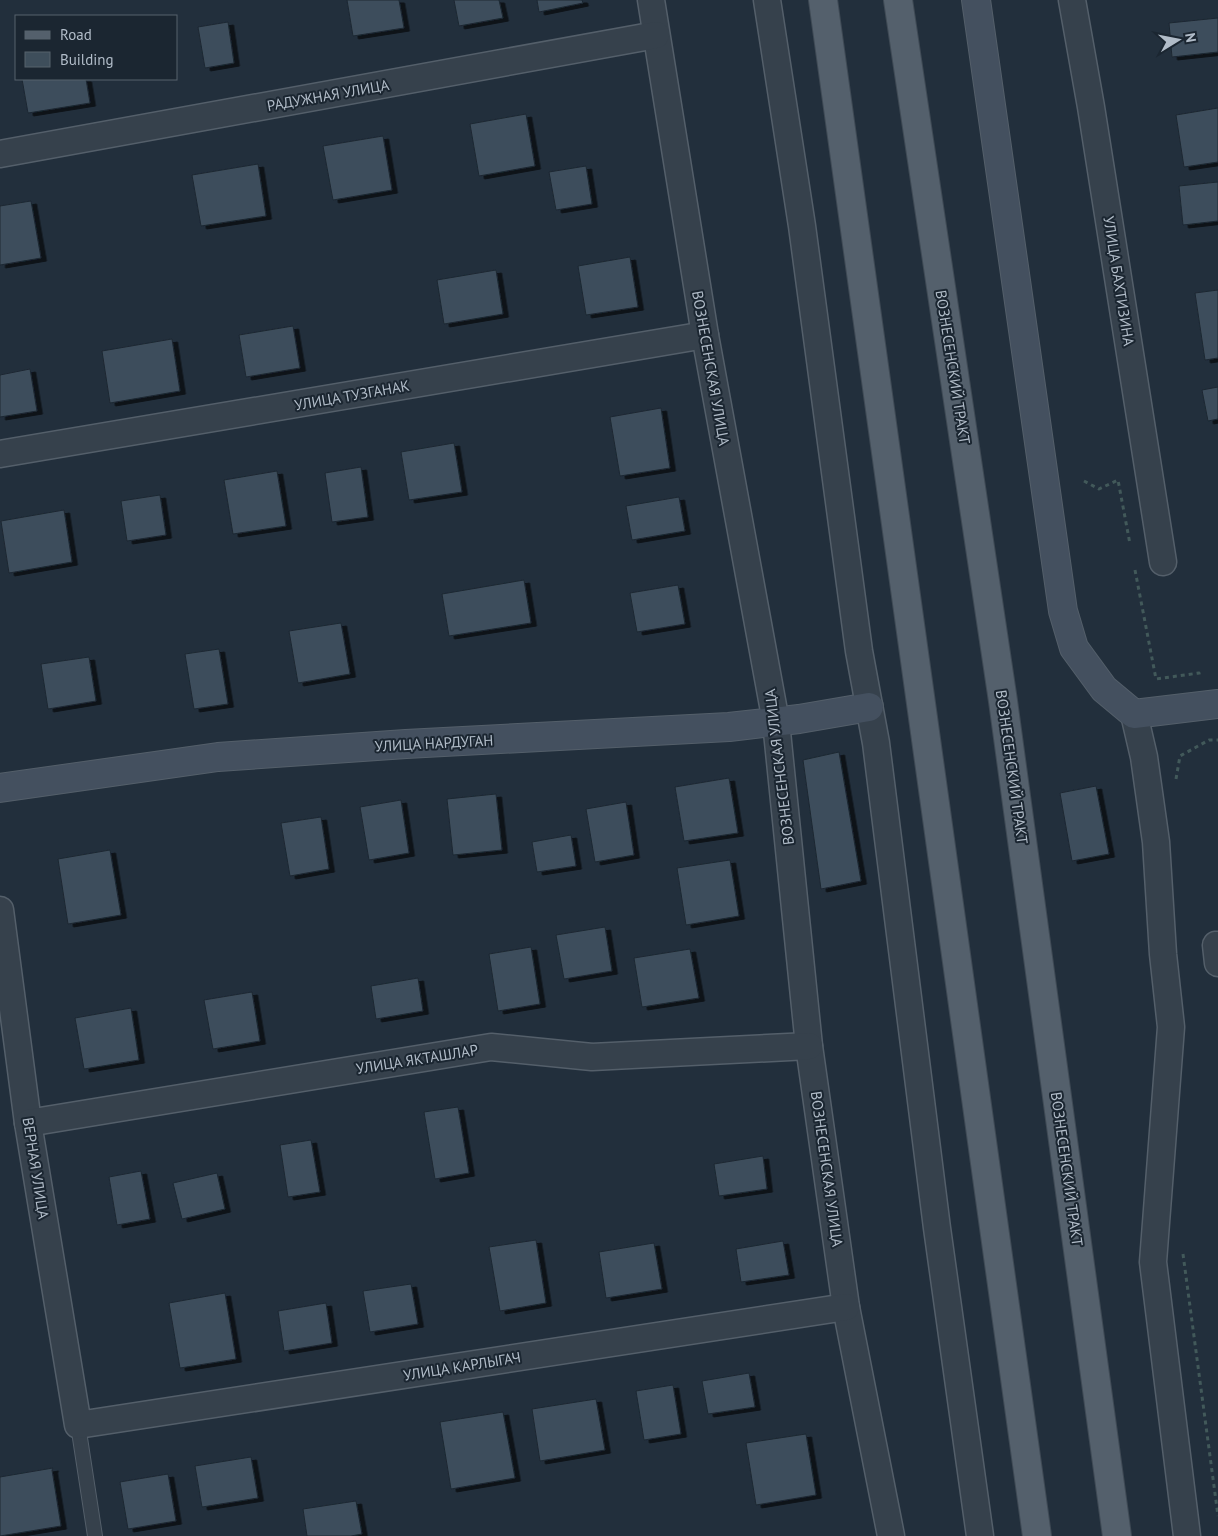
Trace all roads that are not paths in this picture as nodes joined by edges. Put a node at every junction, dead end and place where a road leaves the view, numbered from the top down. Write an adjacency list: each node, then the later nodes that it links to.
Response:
1 (651, 0): 7 (street, ВОЗНЕСЕНСКАЯ УЛИЦА)
2 (767, 0): 13 (street)
3 (823, 0): 25 (main road)
4 (898, 0): 26 (main road, ВОЗНЕСЕНСКИЙ ТРАКТ)
5 (976, 0): 14 (street)
6 (1072, 0): 11 (street, УЛИЦА БАХТИЗИНА)
7 (656, 35): 8 (street, РАДУЖНАЯ УЛИЦА); 9 (street, ВОЗНЕСЕНСКАЯ УЛИЦА)
8 (0, 154)
9 (705, 334): 10 (street, УЛИЦА ТУЗГАНАК); 15 (street, ВОЗНЕСЕНСКАЯ УЛИЦА)
10 (0, 454)
11 (1163, 562)
12 (1211, 705): 14 (street)
13 (869, 707): 15 (street, УЛИЦА НАРДУГАН); 24 (street)
14 (1134, 714): 27 (street)
15 (776, 722): 16 (street, УЛИЦА НАРДУГАН); 18 (street, ВОЗНЕСЕНСКАЯ УЛИЦА)
16 (0, 788)
17 (0, 910): 19 (street, ВЕРНАЯ УЛИЦА)
18 (809, 1046): 19 (street, УЛИЦА ЯКТАШЛАР); 20 (street, ВОЗНЕСЕНСКАЯ УЛИЦА)
19 (28, 1122): 21 (street, ВЕРНАЯ УЛИЦА)
20 (846, 1307): 21 (street, УЛИЦА КАРЛЫГАЧ); 23 (street, ВОЗНЕСЕНСКАЯ УЛИЦА)
21 (78, 1425): 22 (lane)
22 (95, 1536)
23 (891, 1536)
24 (980, 1536)
25 (1037, 1536)
26 (1117, 1536)
27 (1187, 1536)

